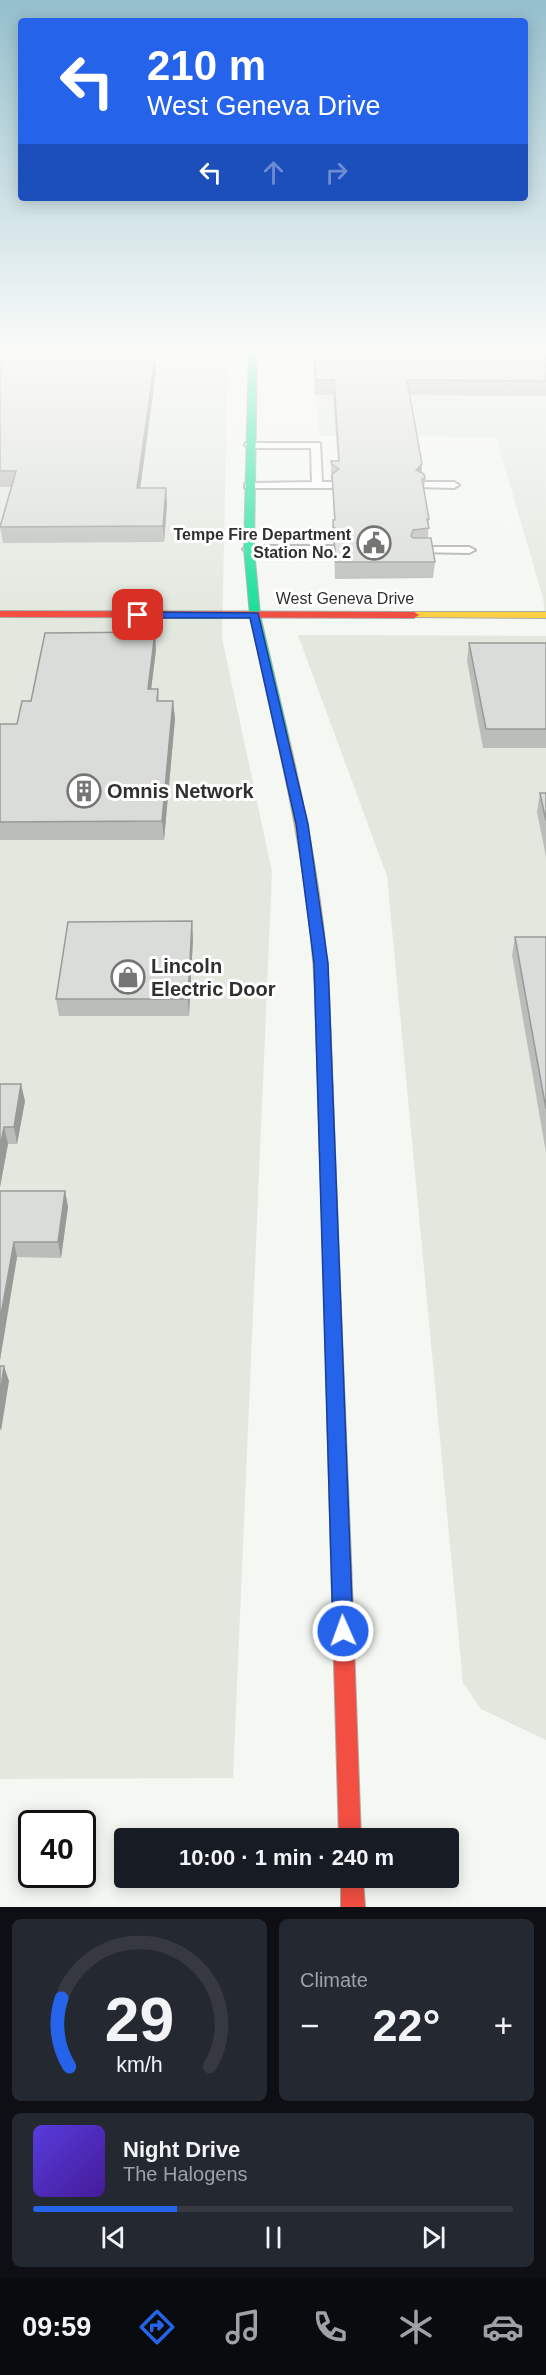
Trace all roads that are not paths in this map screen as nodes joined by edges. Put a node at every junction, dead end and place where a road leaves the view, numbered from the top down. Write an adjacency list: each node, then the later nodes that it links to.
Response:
1 (250, 436): 2 (street)
2 (250, 445): 3 (lane); 7 (street)
3 (317, 485): 4 (lane); 7 (lane)
4 (331, 485)
5 (422, 485): 6 (lane)
6 (454, 485)
7 (249, 486): 8 (street)
8 (249, 549): 9 (lane); 13 (street)
9 (333, 549)
10 (416, 550): 11 (lane)
11 (469, 550)
12 (0, 614): 13 (street, West Geneva Drive)
13 (255, 615): 14 (street, West Geneva Drive); 15 (street)
14 (546, 615)
15 (350, 1828)
16 (352, 1888): 17 (street)
17 (353, 1907)

